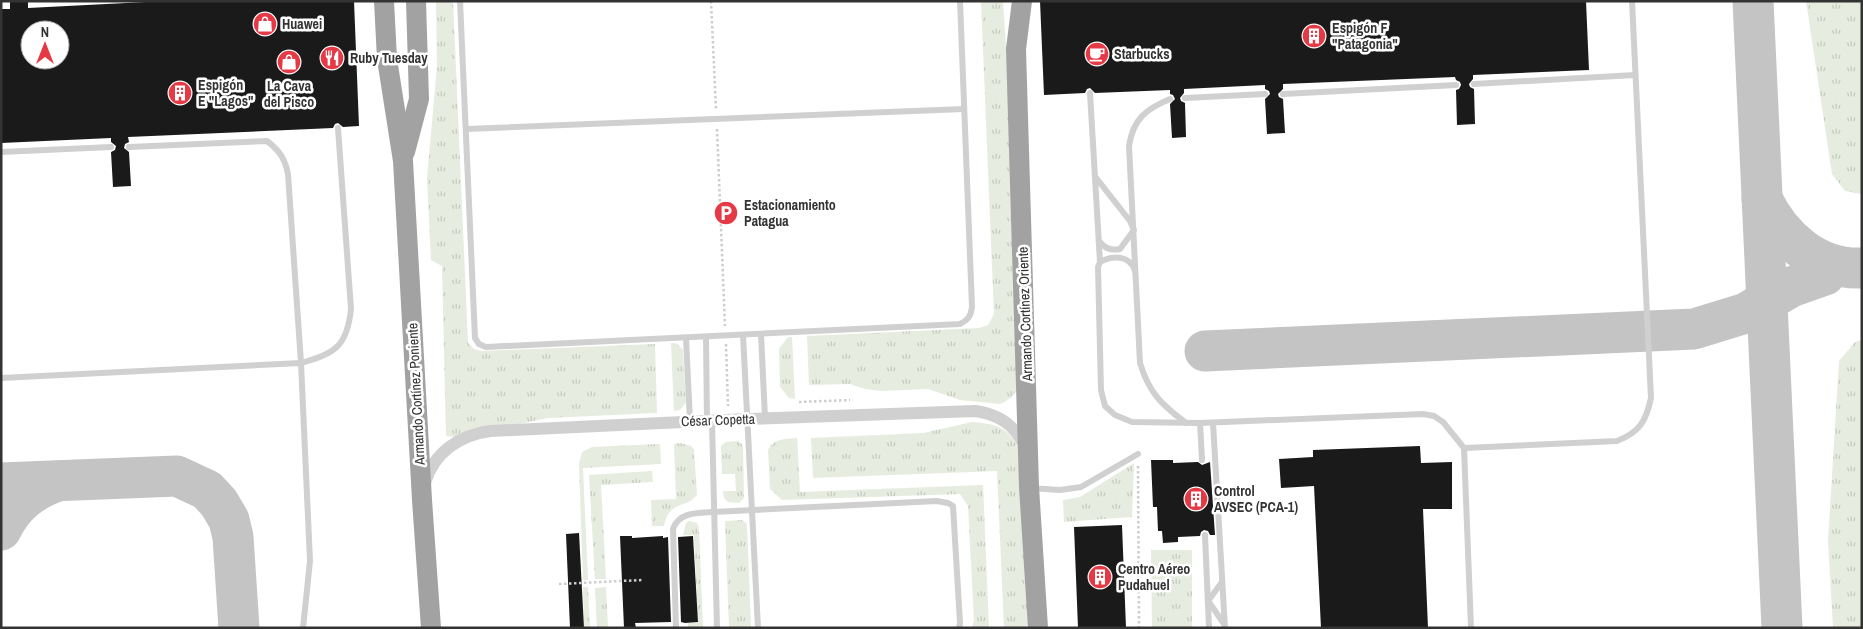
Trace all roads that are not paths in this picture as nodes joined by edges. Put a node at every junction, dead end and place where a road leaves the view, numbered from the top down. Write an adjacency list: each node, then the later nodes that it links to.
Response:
1 (384, 1): 23 (highway, Armando Cortínez Poniente)
2 (416, 1): 23 (highway, Armando Cortínez Poniente)
3 (460, 1): 19 (lane)
4 (960, 1): 17 (lane)
5 (1014, 1): 8 (highway)
6 (1022, 1): 8 (highway, Armando Cortínez Oriente)
7 (1632, 1): 9 (lane)
8 (1016, 49): 44 (highway, Armando Cortínez Oriente)
9 (1635, 74): 10 (lane); 42 (lane)
10 (1474, 84)
11 (1456, 85): 14 (lane)
12 (1090, 93): 24 (lane)
13 (1265, 94): 15 (lane)
14 (1283, 94)
15 (1184, 98)
16 (1170, 99): 25 (lane)
17 (964, 109): 19 (lane); 29 (lane)
18 (338, 128): 33 (lane)
19 (466, 128): 32 (lane)
20 (129, 147): 33 (lane)
21 (111, 148): 22 (lane)
22 (1, 152)
23 (403, 161): 47 (highway, Armando Cortínez Poniente)
24 (1096, 178): 25 (lane); 26 (lane)
25 (1134, 230): 26 (lane); 28 (lane)
26 (1099, 240): 27 (lane)
27 (1100, 262): 28 (lane); 39 (lane)
28 (1136, 271): 39 (lane)
29 (761, 334): 30 (lane); 35 (lane)
30 (743, 335): 31 (lane); 36 (lane)
31 (706, 337): 32 (lane); 38 (lane)
32 (686, 338): 37 (lane)
33 (301, 363): 34 (lane); 54 (lane)
34 (1, 378)
35 (765, 418): 36 (street, César Copetta); 44 (street, César Copetta)
36 (747, 419): 38 (street, César Copetta); 48 (lane)
37 (690, 421): 38 (street, César Copetta); 47 (street, César Copetta)
38 (710, 421): 49 (lane)
39 (1186, 423): 40 (lane)
40 (1200, 423): 41 (lane); 45 (lane)
41 (1213, 423): 42 (lane); 51 (lane)
42 (1464, 448): 62 (lane)
43 (1138, 454): 46 (lane)
44 (1028, 459): 46 (highway, Armando Cortínez Oriente)
45 (1202, 460)
46 (1029, 488): 60 (highway, Armando Cortínez Oriente)
47 (422, 500): 55 (highway, Armando Cortínez Poniente)
48 (751, 511): 49 (lane); 58 (lane); 59 (lane)
49 (713, 512): 56 (lane); 57 (lane)
50 (1205, 535): 52 (lane)
51 (1222, 581): 52 (lane); 53 (lane)
52 (1208, 601): 53 (lane); 61 (lane)
53 (1225, 627)
54 (303, 628)
55 (431, 628)
56 (676, 628)
57 (717, 628)
58 (758, 628)
59 (959, 628)
60 (1038, 628)
61 (1209, 628)
62 (1472, 628)

